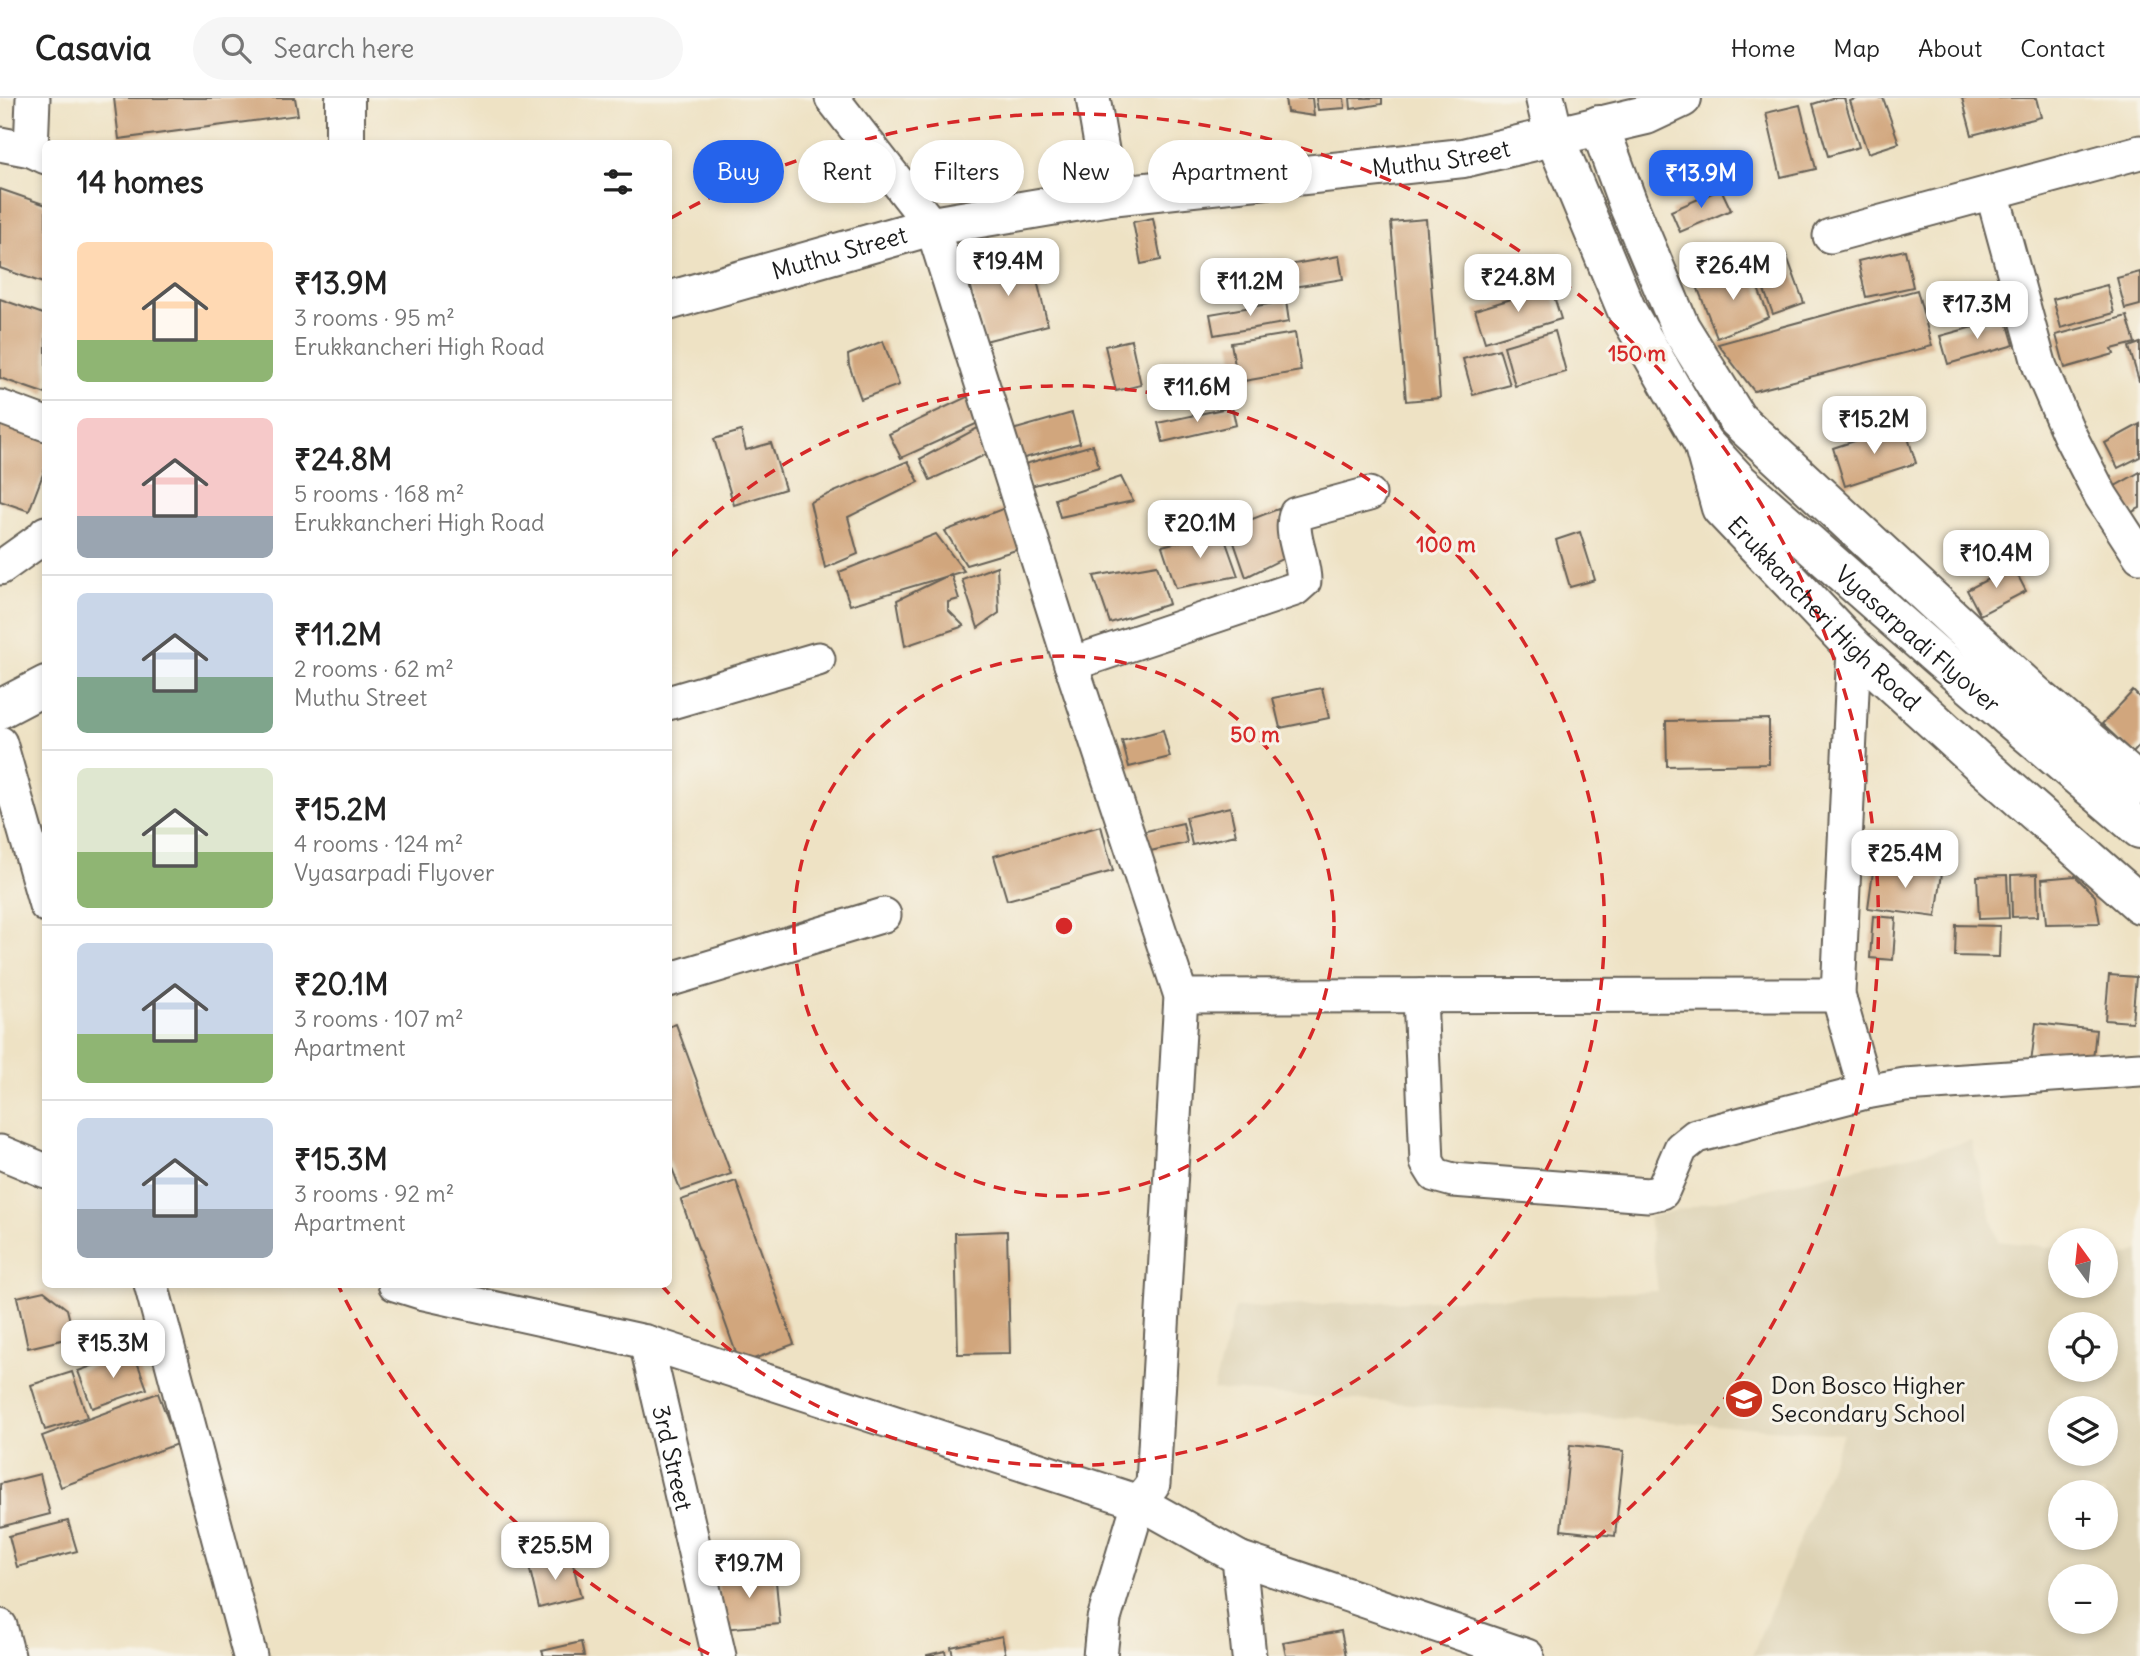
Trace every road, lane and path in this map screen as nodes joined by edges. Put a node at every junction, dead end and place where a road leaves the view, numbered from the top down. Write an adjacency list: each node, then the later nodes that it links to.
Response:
1 (33, 98): 11 (street)
2 (345, 98): 9 (main road)
3 (832, 98): 16 (street)
4 (1093, 98): 10 (street)
5 (1545, 98): 8 (main road, Erukkancheri High Road)
6 (1682, 98): 7 (main road, Muthu Street)
7 (1600, 125): 8 (main road, Muthu Street); 33 (main road)
8 (1554, 136): 14 (main road, Muthu Street); 21 (main road, Erukkancheri High Road)
9 (345, 140)
10 (1100, 140)
11 (26, 150)
12 (2140, 152): 13 (street)
13 (1992, 192): 17 (street); 24 (street)
14 (1134, 194)
15 (1073, 203): 16 (main road, Muthu Street)
16 (932, 226): 18 (main road, Muthu Street); 28 (street)
17 (1830, 236)
18 (672, 300)
19 (0, 407): 20 (street)
20 (42, 423)
21 (1703, 443): 26 (main road, Erukkancheri High Road); 34 (main road, Vyasarpadi Flyover)
22 (1369, 494): 28 (street)
23 (42, 538): 25 (street)
24 (2140, 556)
25 (0, 568)
26 (1854, 648): 36 (main road, Erukkancheri High Road); 39 (street)
27 (818, 659): 30 (street)
28 (1071, 664): 40 (street)
29 (42, 687): 31 (main road)
30 (672, 702)
31 (0, 709)
32 (0, 743): 35 (street)
33 (2140, 785)
34 (2140, 830)
35 (42, 891)
36 (2140, 904)
37 (884, 915): 38 (street)
38 (672, 980)
39 (1838, 995): 41 (street); 43 (street)
40 (1181, 996): 41 (street); 49 (street)
41 (1420, 996): 43 (street)
42 (2140, 1069): 43 (street)
43 (1866, 1092)
44 (0, 1153): 45 (street)
45 (42, 1169)
46 (152, 1288): 53 (street)
47 (408, 1288): 48 (street)
48 (646, 1342): 49 (street); 54 (street, 3rd Street)
49 (1139, 1502): 50 (street); 55 (street)
50 (1239, 1558): 56 (street); 57 (street)
51 (0, 1626): 52 (street)
52 (8, 1656)
53 (250, 1656)
54 (719, 1656)
55 (1100, 1656)
56 (1249, 1656)
57 (1527, 1656)

